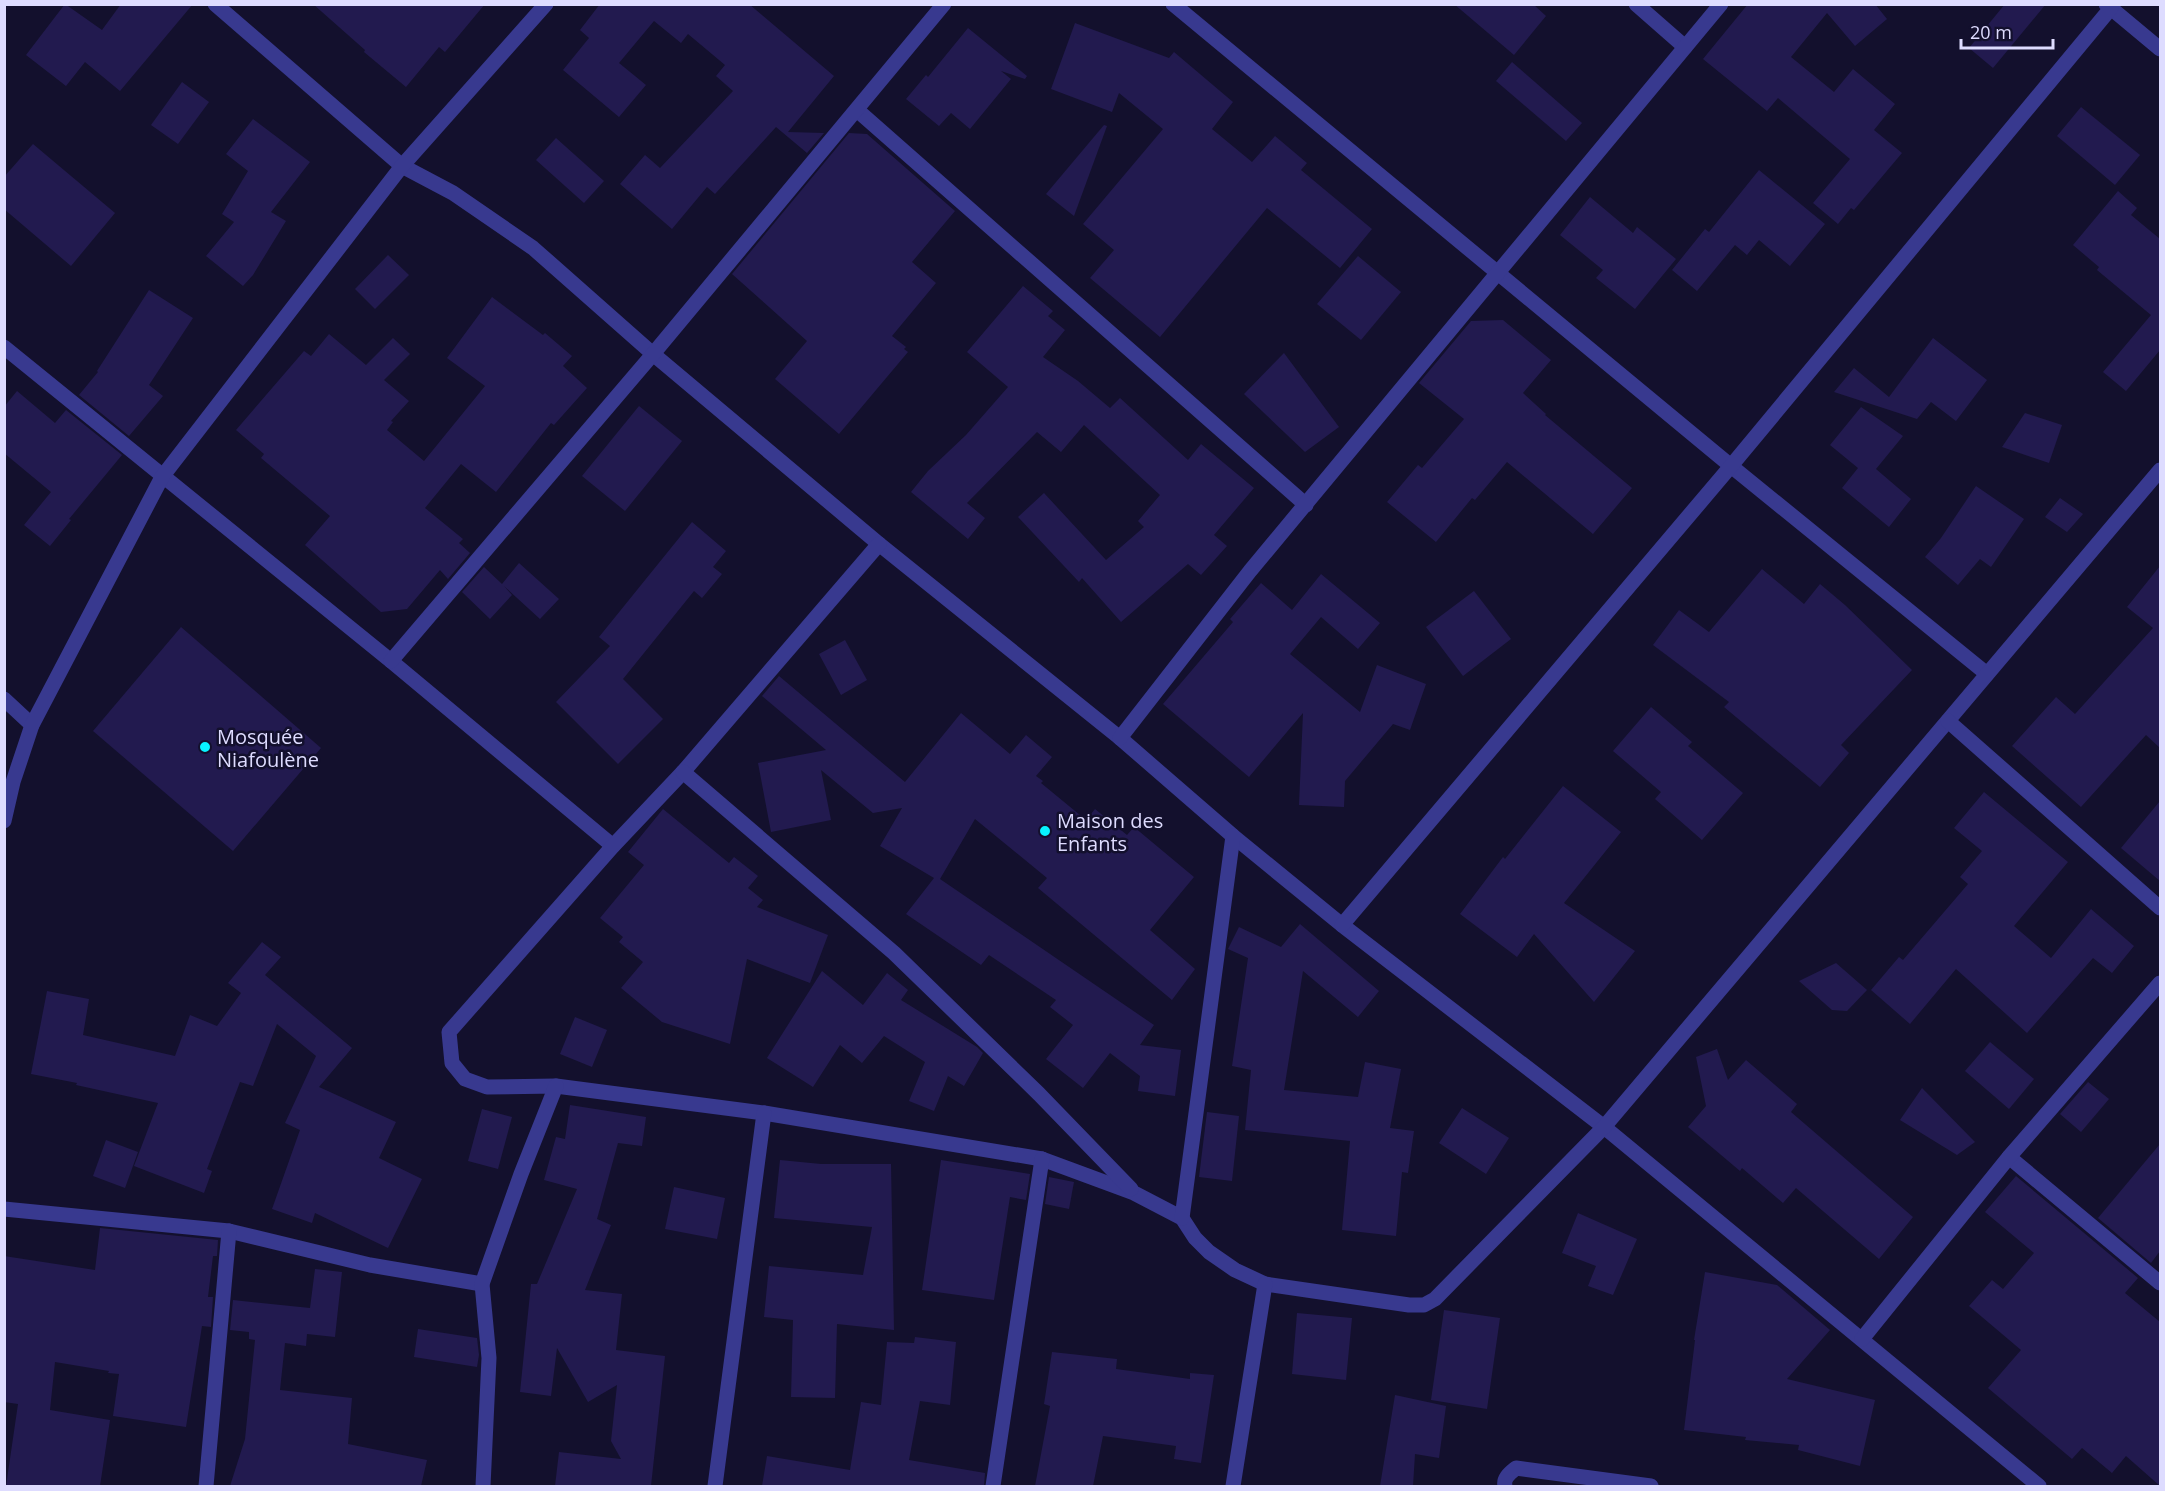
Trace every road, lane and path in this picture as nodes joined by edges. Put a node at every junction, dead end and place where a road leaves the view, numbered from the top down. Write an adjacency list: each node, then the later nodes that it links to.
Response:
1 (215, 4): 11 (street)
2 (546, 4): 11 (street)
3 (944, 4): 10 (street)
4 (1173, 4): 12 (street)
5 (1636, 4): 8 (street)
6 (1721, 4): 8 (street)
7 (2108, 6): 9 (street); 15 (street)
8 (1685, 47): 12 (street)
9 (2160, 49)
10 (857, 110): 14 (street); 18 (street)
11 (402, 166): 14 (street); 17 (street)
12 (1497, 273): 15 (street); 18 (street)
13 (4, 347): 17 (street)
14 (653, 354): 19 (street); 20 (street)
15 (1731, 466): 21 (street); 31 (street)
16 (2160, 470): 21 (street)
17 (162, 477): 20 (street); 24 (street)
18 (1306, 505): 25 (street)
19 (879, 544): 25 (street); 26 (street)
20 (391, 661): 29 (street)
21 (1987, 674): 23 (street)
22 (4, 699): 24 (street)
23 (1948, 721): 30 (street); 35 (street)
24 (32, 725): 27 (street)
25 (1120, 738): 28 (street)
26 (683, 772): 29 (street); 38 (street)
27 (4, 821)
28 (1233, 836): 31 (street); 40 (street)
29 (613, 846): 33 (street)
30 (2160, 908)
31 (1342, 926): 35 (street)
32 (2160, 983): 36 (street)
33 (556, 1086): 34 (street); 43 (street)
34 (764, 1113): 37 (street); 48 (street)
35 (1604, 1127): 44 (street); 45 (street)
36 (2009, 1157): 42 (street); 45 (street)
37 (1041, 1159): 38 (street); 49 (street)
38 (1134, 1193): 40 (street)
39 (4, 1209): 41 (street)
40 (1182, 1218): 44 (street)
41 (230, 1231): 43 (street); 46 (street)
42 (2160, 1283)
43 (482, 1284): 47 (street)
44 (1265, 1284): 50 (street)
45 (1862, 1340): 53 (street)
46 (206, 1486)
47 (483, 1486)
48 (715, 1486)
49 (993, 1486)
50 (1233, 1486)
51 (1505, 1486): 52 (street)
52 (1651, 1486)
53 (2039, 1486)

